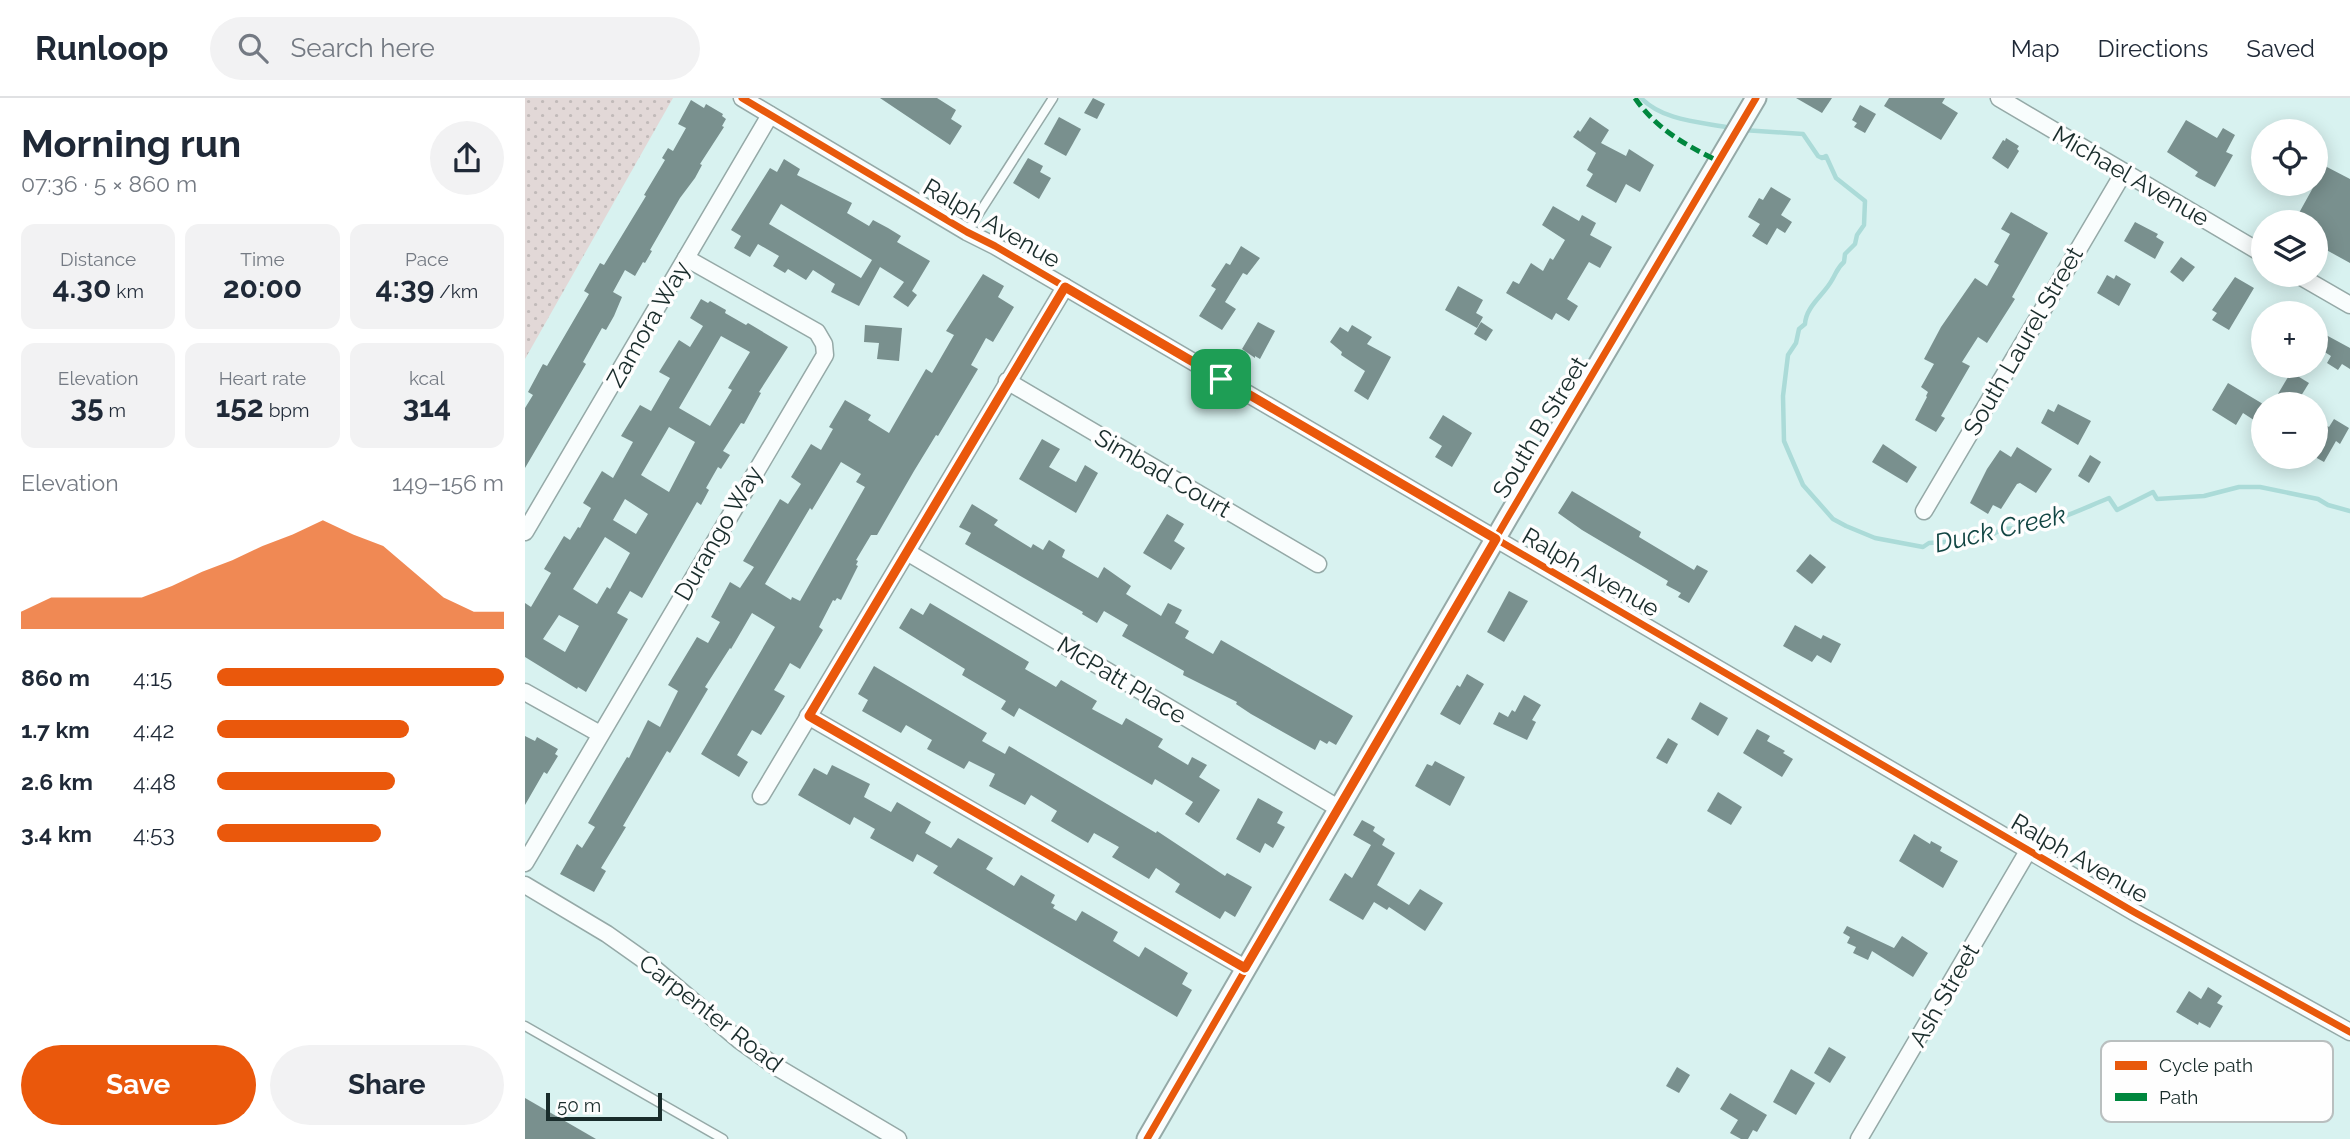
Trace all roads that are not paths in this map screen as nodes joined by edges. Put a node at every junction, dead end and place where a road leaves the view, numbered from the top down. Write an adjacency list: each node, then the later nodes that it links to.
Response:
1 (742, 98): 5 (street, Ralph Avenue)
2 (1054, 98): 7 (lane)
3 (1999, 98): 6 (street, Michael Avenue)
4 (1751, 106): 16 (street, South B Street)
5 (770, 115): 7 (street, Ralph Avenue); 9 (street, Zamora Way)
6 (2124, 172): 8 (street, Michael Avenue); 14 (street, South Laurel Street)
7 (967, 232): 10 (street, Ralph Avenue)
8 (2251, 247)
9 (687, 258): 15 (street, Zamora Way); 21 (street, Durango Way)
10 (1065, 287): 13 (street); 16 (street, Ralph Avenue)
11 (2319, 287): 12 (street)
12 (2350, 305)
13 (1007, 381): 17 (street); 18 (street, Simbad Court)
14 (1924, 511)
15 (525, 532)
16 (1496, 539): 23 (street, South B Street); 24 (street, Ralph Avenue)
17 (907, 552): 20 (street); 23 (street, McPatt Place)
18 (1318, 564)
19 (525, 692): 21 (street)
20 (809, 716): 22 (street); 27 (street)
21 (600, 734): 25 (street, Durango Way)
22 (761, 796)
23 (1338, 808): 27 (street, South B Street)
24 (2028, 850): 29 (street, Ralph Avenue); 33 (street, Ash Street)
25 (525, 863)
26 (525, 885): 31 (street, Carpenter Road)
27 (1245, 968): 32 (street, South B Street)
28 (525, 1026): 30 (lane)
29 (2350, 1032)
30 (723, 1139)
31 (898, 1139)
32 (1147, 1139)
33 (1859, 1139)

